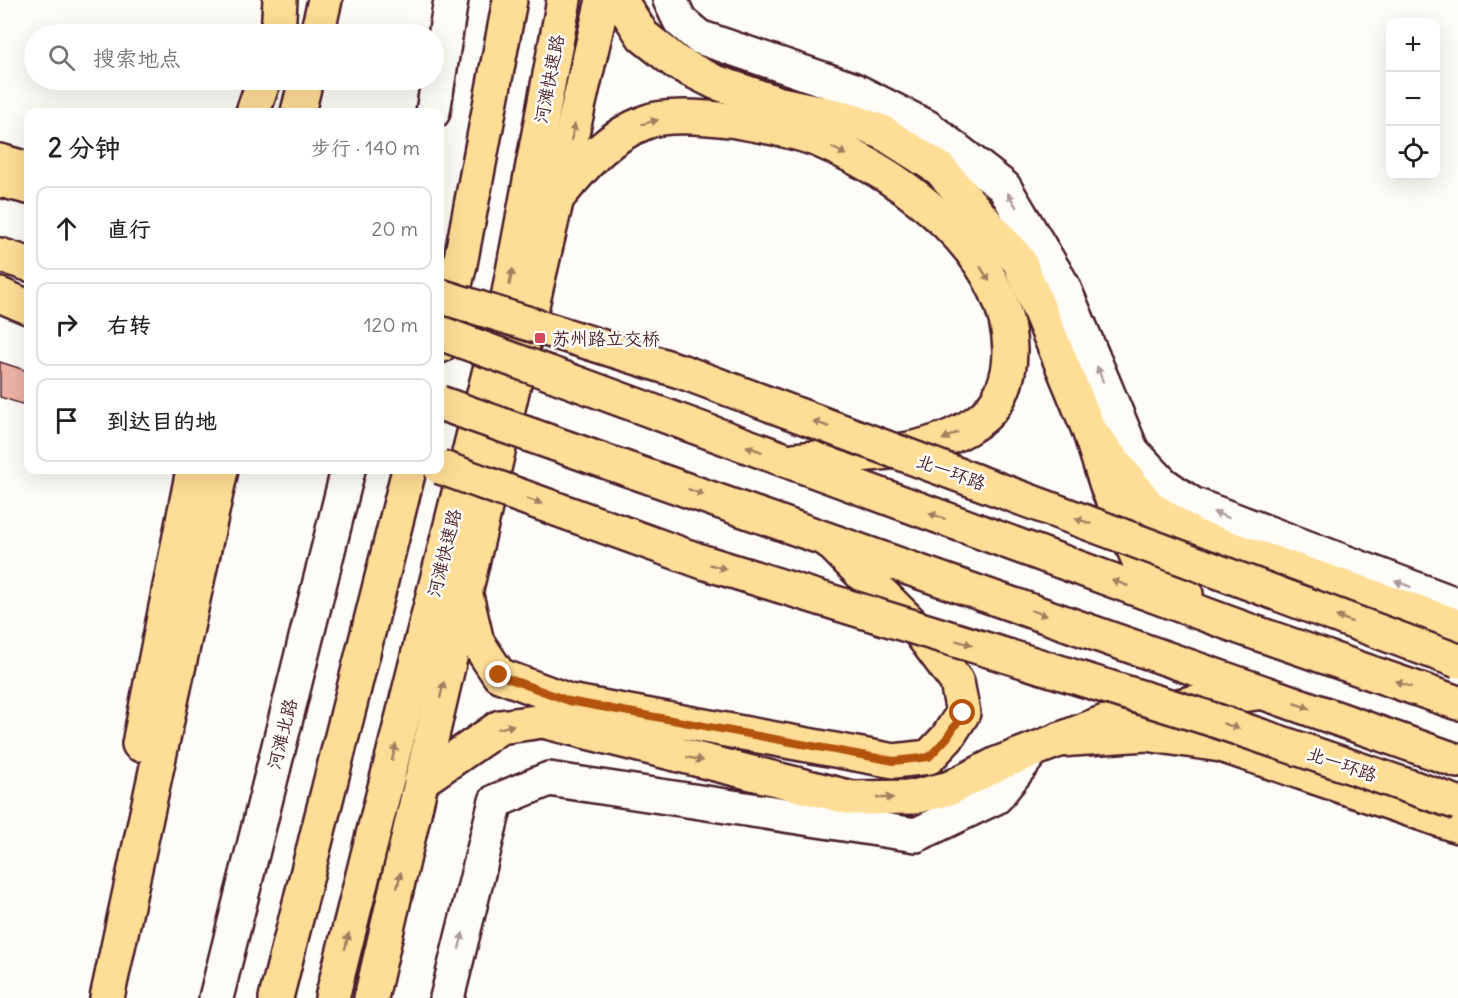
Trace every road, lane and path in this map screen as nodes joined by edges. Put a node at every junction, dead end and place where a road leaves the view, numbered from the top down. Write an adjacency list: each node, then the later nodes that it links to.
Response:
1 (280, 0): 9 (main road)
2 (325, 0): 10 (main road)
3 (451, 0): 11 (street)
4 (510, 0): 28 (main road)
5 (564, 0): 56 (main road, 河滩快速路, one-way to 5)
6 (603, 0): 22 (main road, one-way to 6)
7 (620, 0): 31 (main road)
8 (670, 0): 38 (street, one-way to 8)
9 (279, 24)
10 (319, 24)
11 (444, 44)
12 (261, 90): 15 (main road)
13 (304, 90): 16 (main road)
14 (437, 90): 17 (street)
15 (254, 108)
16 (299, 108)
17 (434, 108)
18 (0, 161): 19 (main road)
19 (24, 168)
20 (0, 180): 21 (main road)
21 (24, 186)
22 (558, 197): 32 (main road, one-way to 32); 40 (main road)
23 (0, 255): 24 (main road)
24 (24, 263)
25 (0, 295): 27 (main road)
26 (444, 297): 44 (main road, 北一环路, one-way to 26, bridge)
27 (24, 305)
28 (444, 330)
29 (444, 335): 32 (main road, one-way to 29, bridge)
30 (444, 405): 39 (main road, one-way to 39, bridge)
31 (1089, 430): 38 (main road); 43 (main road)
32 (788, 461): 43 (main road, one-way to 32)
33 (444, 468): 50 (main road, 北一环路, one-way to 50, bridge)
34 (192, 474): 52 (main road)
35 (220, 474): 53 (main road)
36 (347, 474): 54 (street, 河滩北路)
37 (407, 474): 55 (main road)
38 (1156, 495): 41 (street, one-way to 38); 42 (main road)
39 (827, 539): 40 (main road); 45 (main road, one-way to 45)
40 (465, 591): 49 (main road, one-way to 40)
41 (1458, 605)
42 (1458, 626)
43 (1242, 628): 46 (main road, one-way to 43)
44 (1458, 661)
45 (1263, 692): 47 (main road); 48 (main road, one-way to 48)
46 (1458, 703)
47 (1045, 745): 49 (main road, one-way to 47); 51 (main road); 58 (street, one-way to 47)
48 (1458, 761)
49 (422, 781): 57 (main road, one-way to 49)
50 (1458, 803)
51 (1458, 826)
52 (88, 998)
53 (107, 998)
54 (216, 998)
55 (276, 998)
56 (332, 998)
57 (371, 998)
58 (447, 998)

